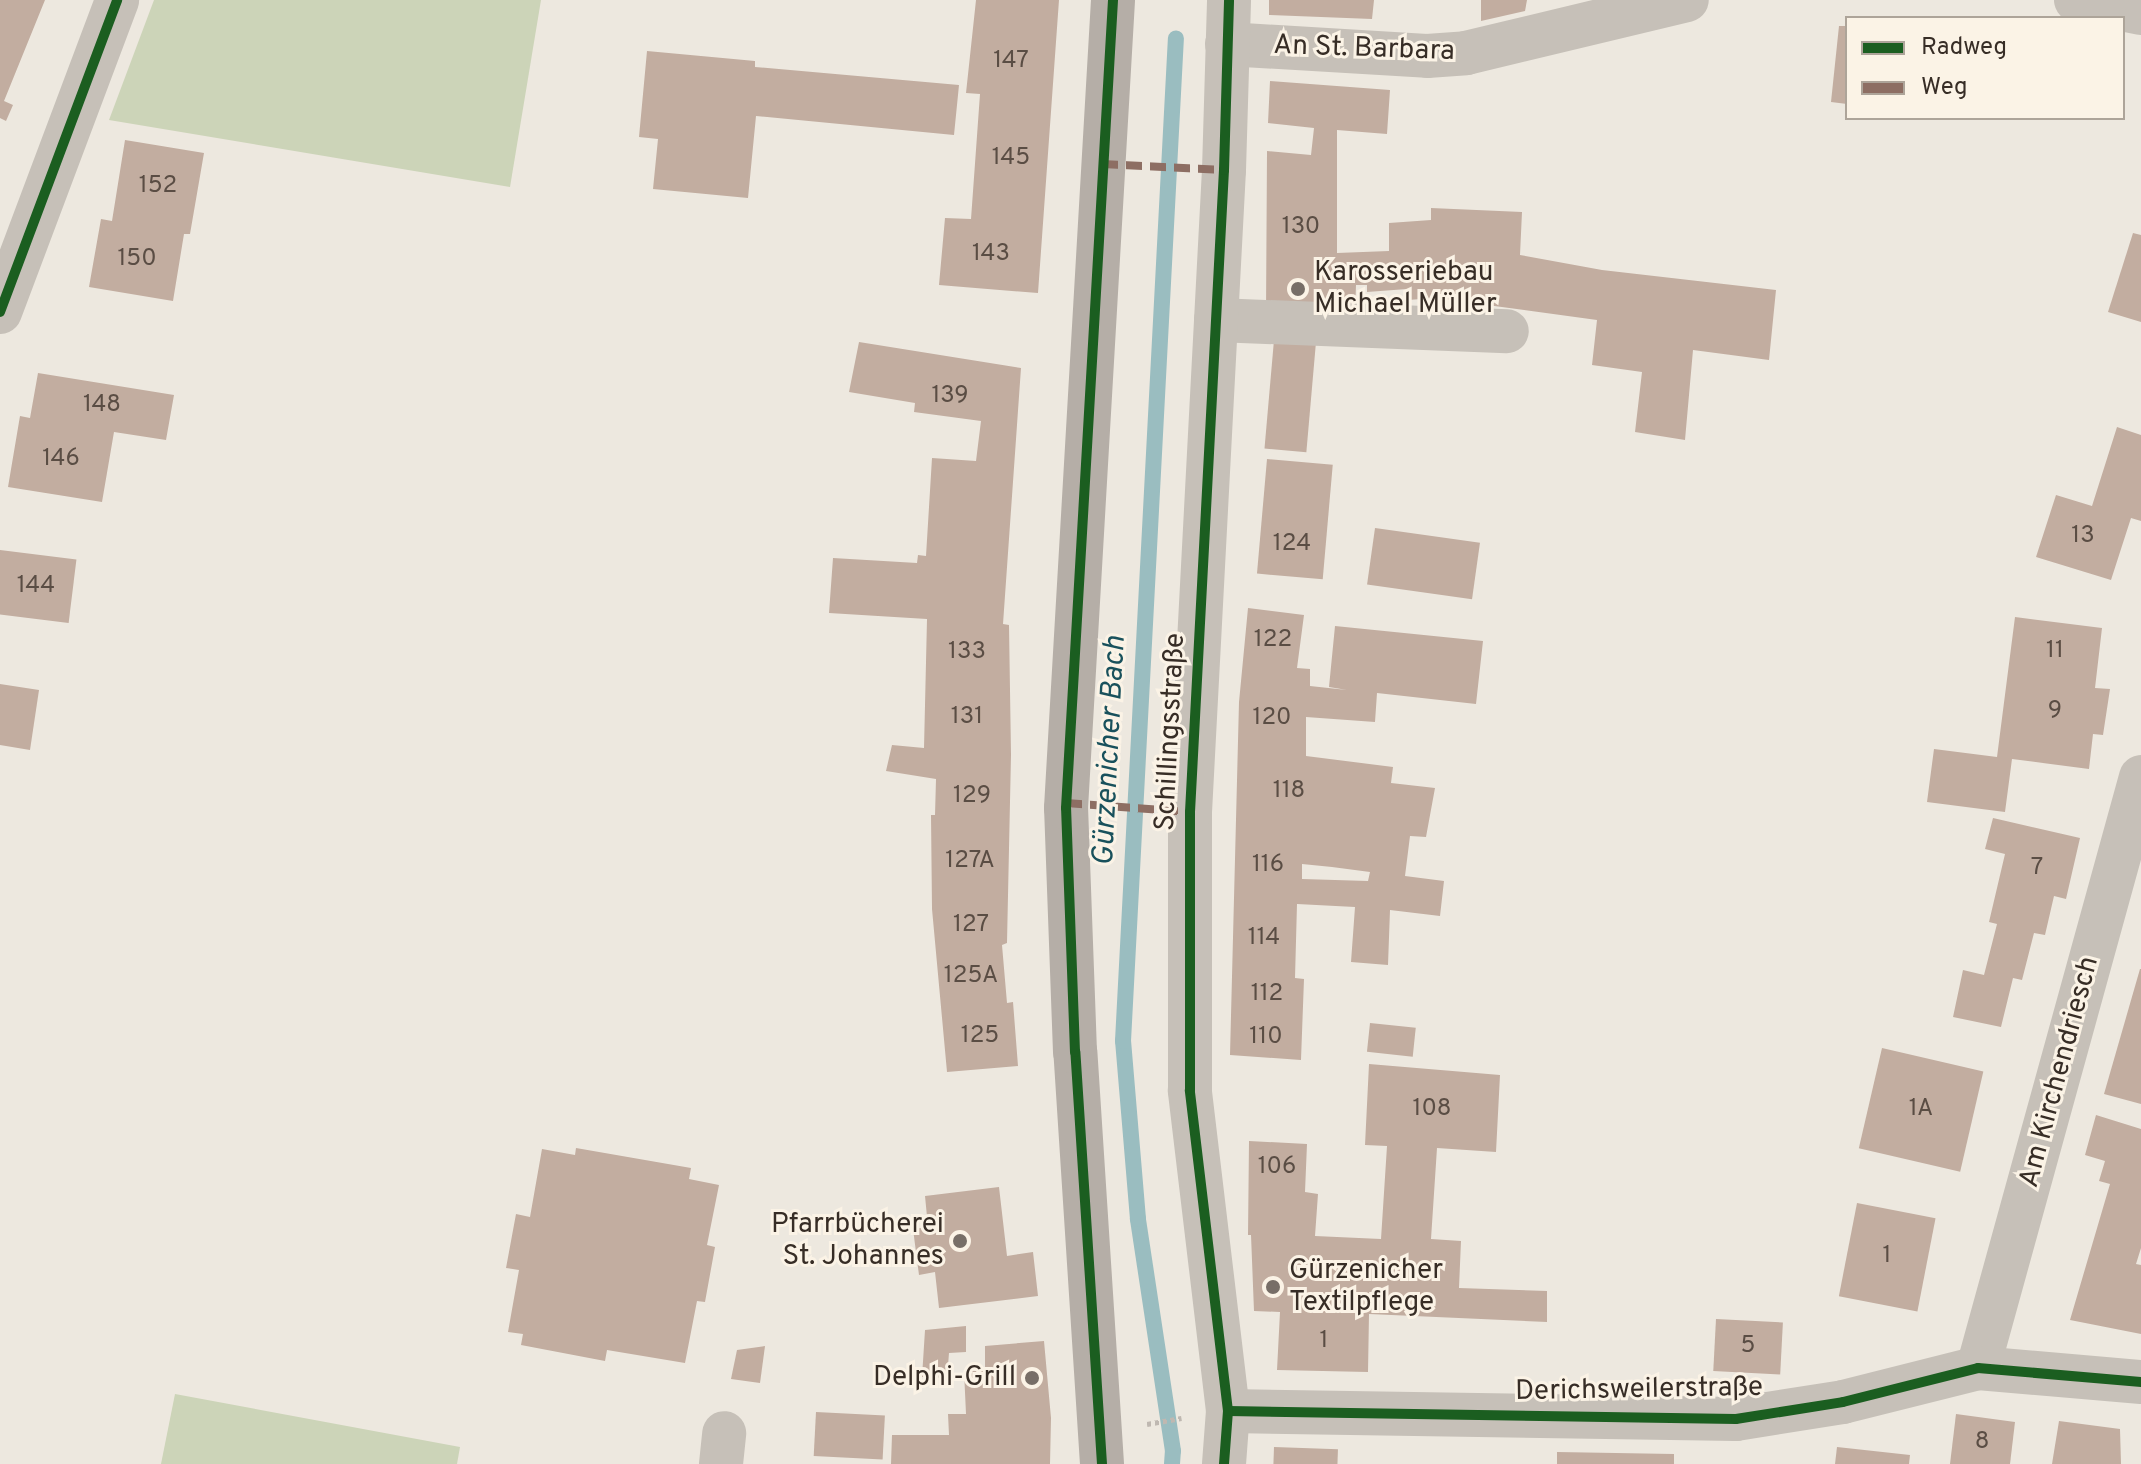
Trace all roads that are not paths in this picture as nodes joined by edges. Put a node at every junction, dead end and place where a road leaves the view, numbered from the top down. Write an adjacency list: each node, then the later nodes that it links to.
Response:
1 (117, 0): 8 (street)
2 (1113, 0): 15 (main road)
3 (1229, 0): 7 (street, Schillingsstraße)
4 (1687, 0): 7 (street, An St. Barbara)
5 (2076, 0): 6 (street)
6 (2141, 13)
7 (1227, 44): 9 (street, Schillingsstraße)
8 (0, 312)
9 (1216, 320): 10 (street); 14 (street, Schillingsstraße)
10 (1507, 331)
11 (2141, 777): 12 (street, Am Kirchendriesch)
12 (1978, 1368): 13 (street, Derichsweilerstraße); 14 (street, Derichsweilerstraße)
13 (2141, 1382)
14 (1207, 1414): 16 (street, Schillingsstraße)
15 (1102, 1464)
16 (1224, 1464)

